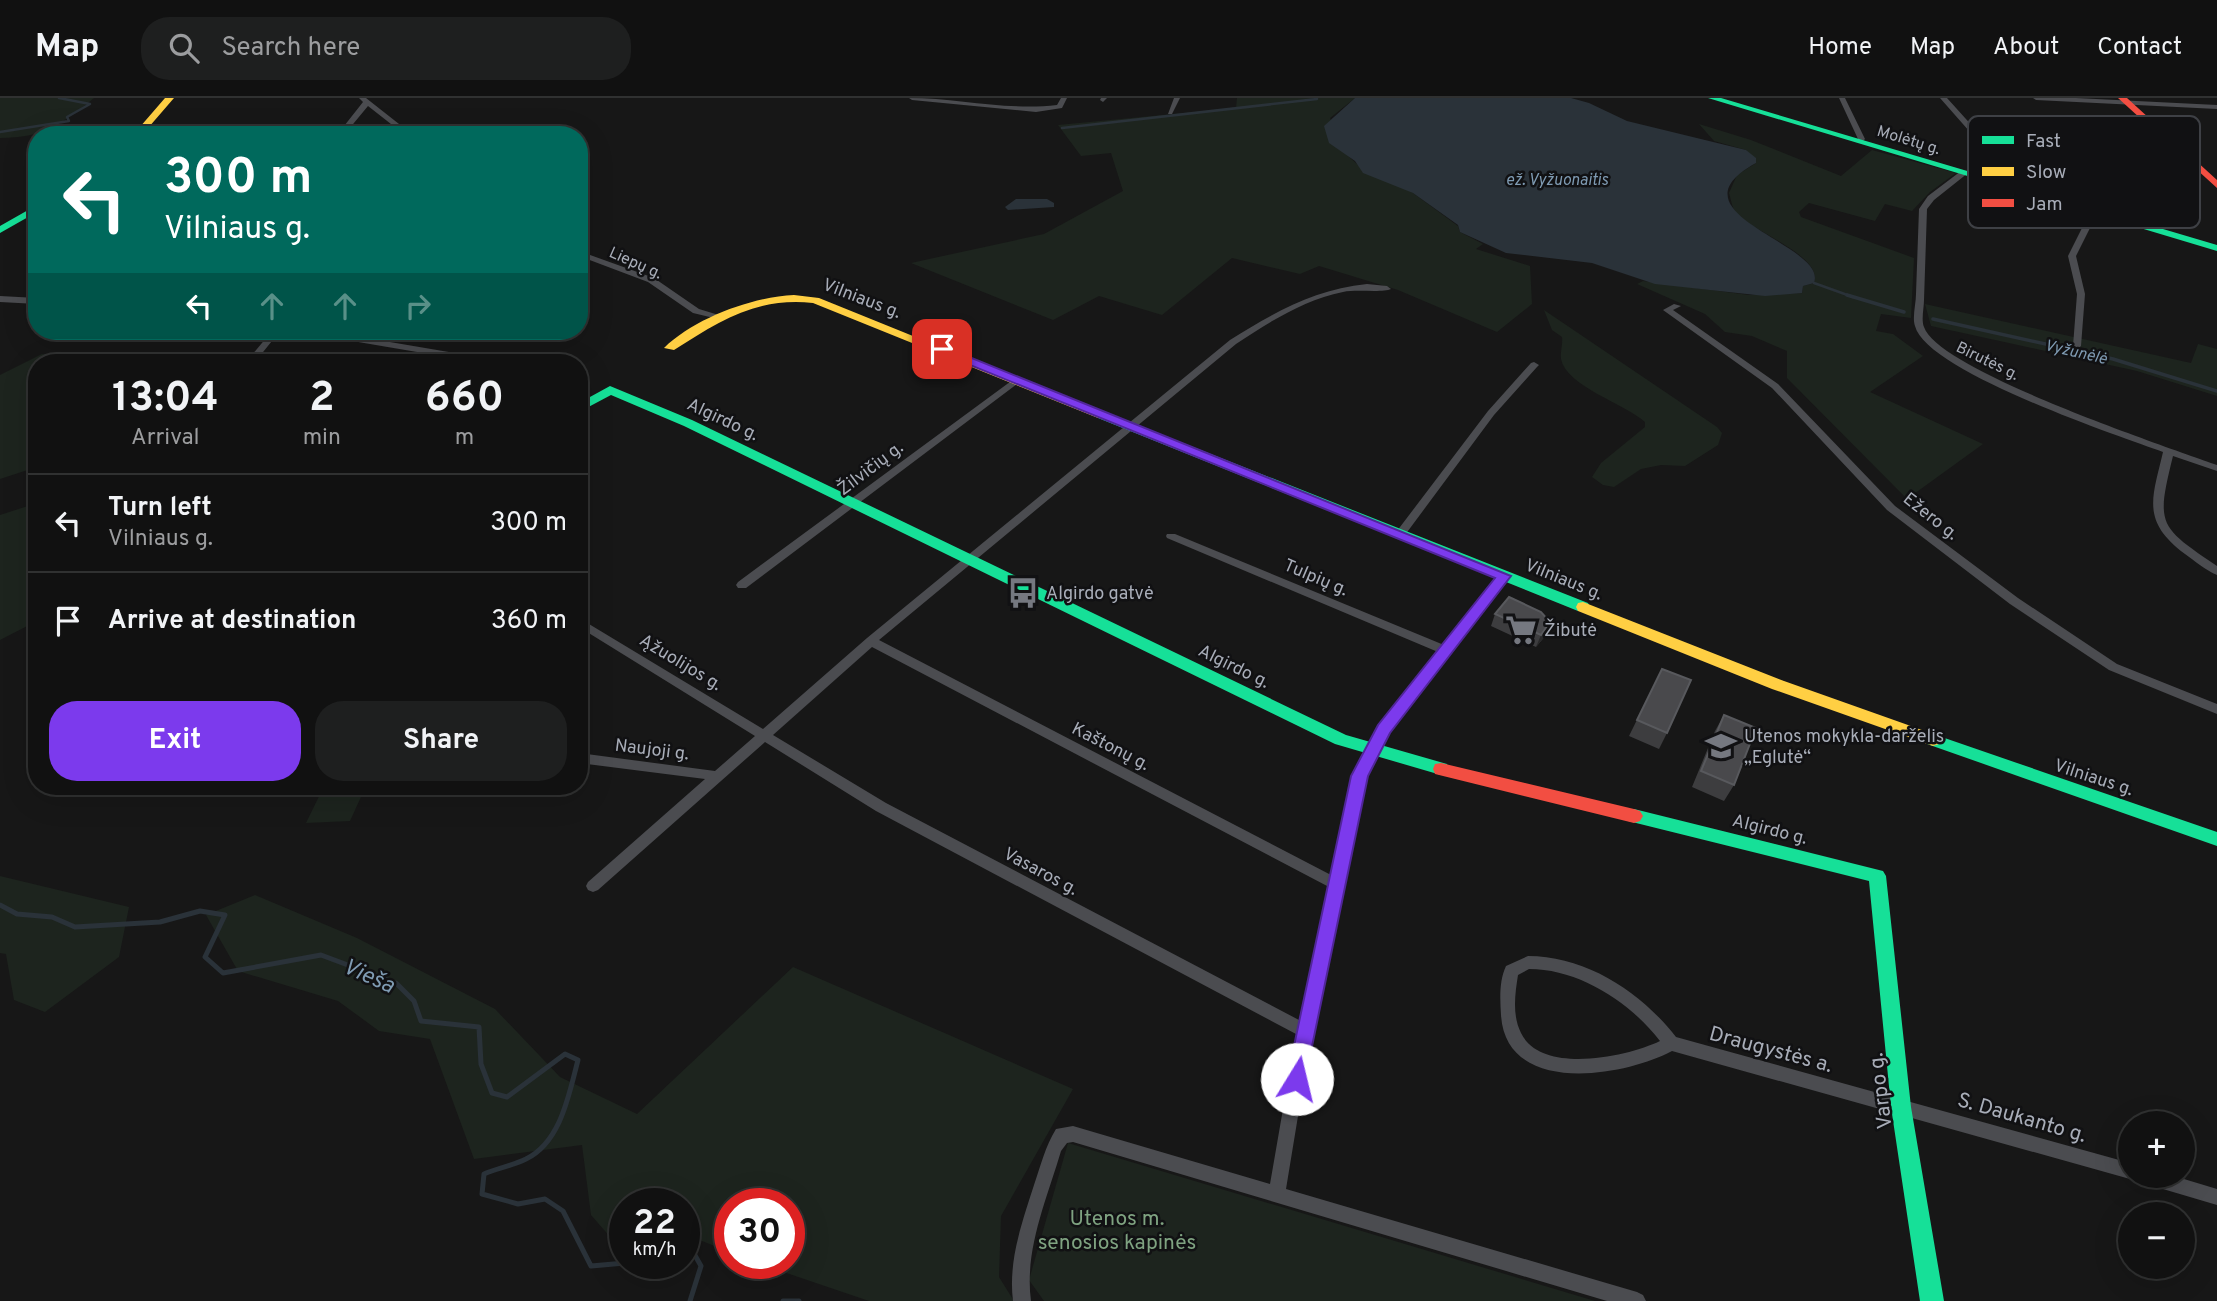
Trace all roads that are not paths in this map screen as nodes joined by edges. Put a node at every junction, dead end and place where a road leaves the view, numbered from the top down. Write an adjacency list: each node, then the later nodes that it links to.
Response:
1 (170, 98): 16 (main road)
2 (912, 98): 13 (street)
3 (1024, 98): 13 (street)
4 (1064, 98): 13 (street)
5 (1177, 98): 14 (street)
6 (1712, 98): 20 (main road, Molėtų g.)
7 (1842, 98): 20 (street)
8 (1943, 98): 19 (street)
9 (2036, 98): 11 (street)
10 (364, 100): 17 (street); 18 (street)
11 (2125, 100): 12 (street); 15 (main road)
12 (2217, 107)
13 (1019, 108)
14 (1170, 113)
15 (2142, 116)
16 (145, 126)
17 (346, 126)
18 (398, 126)
19 (1968, 126)
20 (1859, 142): 22 (main road, Molėtų g.)
21 (2200, 169): 24 (main road)
22 (1965, 173): 23 (main road, Molėtų g.); 46 (street, Birutės g.)
23 (1968, 174)
24 (2217, 185)
25 (28, 213): 28 (main road)
26 (2086, 228): 38 (street)
27 (2149, 228): 29 (main road, Molėtų g.)
28 (0, 230)
29 (2217, 248)
30 (588, 256): 35 (street, Liepų g.)
31 (1387, 289): 45 (street)
32 (0, 299): 33 (street)
33 (28, 301)
34 (1677, 306): 58 (street, Ežero g.)
35 (718, 316): 39 (main road); 43 (main road, Vilniaus g.)
36 (268, 340): 40 (street)
37 (364, 340): 41 (street)
38 (2077, 346)
39 (670, 348)
40 (257, 354)
41 (444, 354)
42 (1534, 365): 49 (street)
43 (1018, 379): 45 (main road, Vilniaus g.); 48 (street, Žilvičių g.)
44 (588, 403): 48 (main road, Algirdo g.)
45 (1133, 425): 49 (main road, Vilniaus g.); 51 (street)
46 (2169, 450): 47 (street, Birutės g.); 52 (street)
47 (2217, 468)
48 (852, 503): 51 (main road, Algirdo g.); 54 (street, Žilvičių g.)
49 (1401, 533): 53 (main road, Vilniaus g.)
50 (1171, 536): 57 (street, Tulpių g.)
51 (969, 559): 56 (street); 60 (main road, Algirdo g.)
52 (2217, 571)
53 (1504, 576): 57 (street); 63 (main road, Vilniaus g.)
54 (742, 584)
55 (588, 627): 59 (street, Ąžuolijos g.)
56 (871, 641): 59 (street); 65 (street, Kaštonų g.)
57 (1447, 651): 60 (street)
58 (2217, 709)
59 (765, 734): 62 (street); 67 (street, Vasaros g.)
60 (1371, 750): 64 (main road, Algirdo g.); 65 (street)
61 (588, 759): 62 (street, Naujoji g.)
62 (719, 776): 66 (street)
63 (2217, 839)
64 (1877, 876): 69 (main road, Varpo g.)
65 (1335, 884): 67 (street)
66 (593, 886)
67 (1304, 1031): 72 (street)
68 (1671, 1043): 68 (street); 69 (street, Draugystės a.)
69 (1902, 1107): 70 (street, S. Daukanto g.); 76 (main road, Varpo g.)
70 (2118, 1168)
71 (2187, 1188): 73 (street)
72 (1277, 1195): 74 (street); 75 (street)
73 (2217, 1197)
74 (1022, 1301)
75 (1637, 1301)
76 (1932, 1301)

